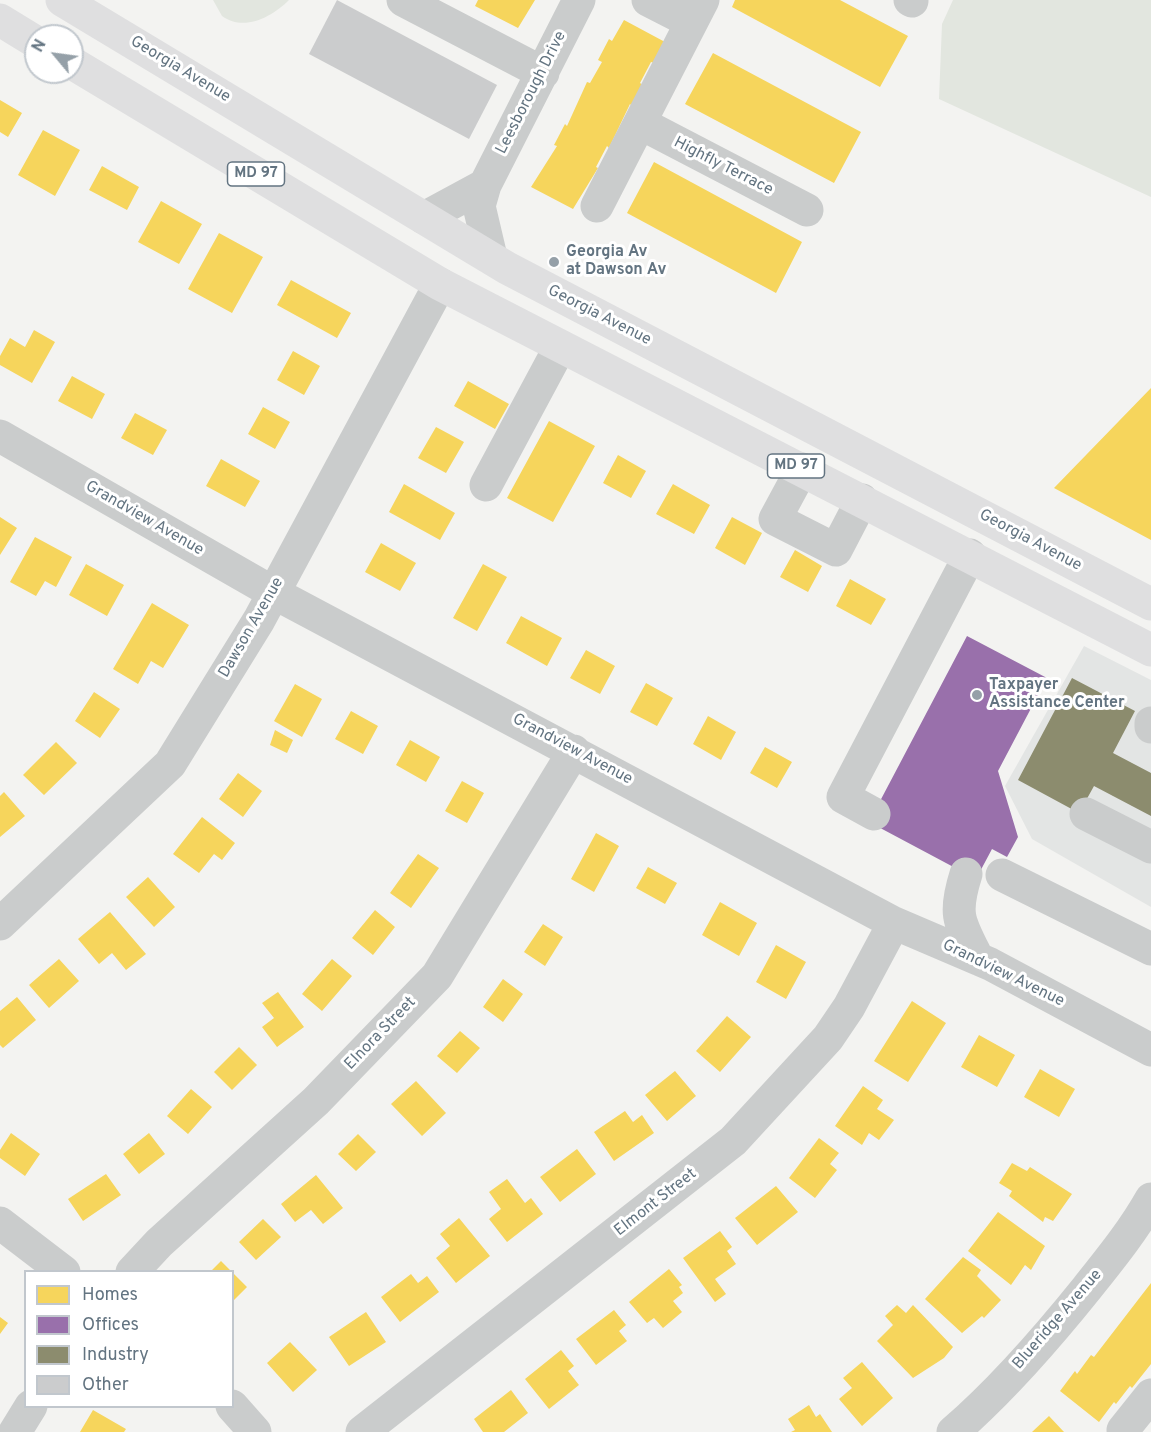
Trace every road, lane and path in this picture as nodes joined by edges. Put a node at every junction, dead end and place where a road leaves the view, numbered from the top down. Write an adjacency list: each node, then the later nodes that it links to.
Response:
1 (62, 0): 15 (main road, Georgia Avenue / MD 97)
2 (403, 0): 5 (street)
3 (579, 0): 10 (street, Leesborough Drive)
4 (648, 0): 6 (street)
5 (442, 9): 10 (street)
6 (697, 11): 11 (street)
7 (0, 20): 8 (main road)
8 (24, 35)
9 (84, 70): 18 (main road, MD 97)
10 (543, 73): 12 (street, Leesborough Drive)
11 (640, 123): 13 (street); 14 (street, Highfly Terrace)
12 (485, 185): 15 (street); 16 (street, Leesborough Drive)
13 (597, 206)
14 (807, 210)
15 (424, 218): 16 (main road, Georgia Avenue / MD 97); 18 (main road)
16 (491, 258): 17 (main road, Georgia Avenue / MD 97)
17 (522, 276): 18 (main road); 26 (main road, Georgia Avenue / MD 97)
18 (440, 284): 19 (main road, MD 97); 25 (street, Dawson Avenue)
19 (560, 346): 21 (main road, MD 97); 22 (street)
20 (0, 436): 25 (street, Grandview Avenue)
21 (802, 469): 23 (main road, MD 97); 23 (street)
22 (486, 485)
23 (862, 500): 24 (main road, MD 97)
24 (970, 555): 27 (main road, MD 97); 29 (street)
25 (274, 593): 28 (street, Grandview Avenue); 35 (street, Dawson Avenue)
26 (1151, 604)
27 (1151, 650)
28 (574, 751): 34 (street, Grandview Avenue); 42 (street, Elnora Street)
29 (874, 814)
30 (1086, 814): 31 (street)
31 (1151, 847)
32 (966, 874): 37 (street)
33 (1002, 874): 36 (street)
34 (894, 923): 37 (street, Grandview Avenue); 49 (street, Elmont Street)
35 (0, 924)
36 (1151, 949)
37 (978, 959): 38 (street, Grandview Avenue)
38 (1151, 1050)
39 (1151, 1198): 50 (street, Blueridge Avenue)
40 (0, 1223): 41 (street)
41 (61, 1270)
42 (134, 1270)
43 (1151, 1395): 46 (street)
44 (30, 1408): 47 (street)
45 (233, 1408): 48 (street)
46 (1123, 1430)
47 (15, 1432)
48 (255, 1432)
49 (362, 1432)
50 (952, 1432)

